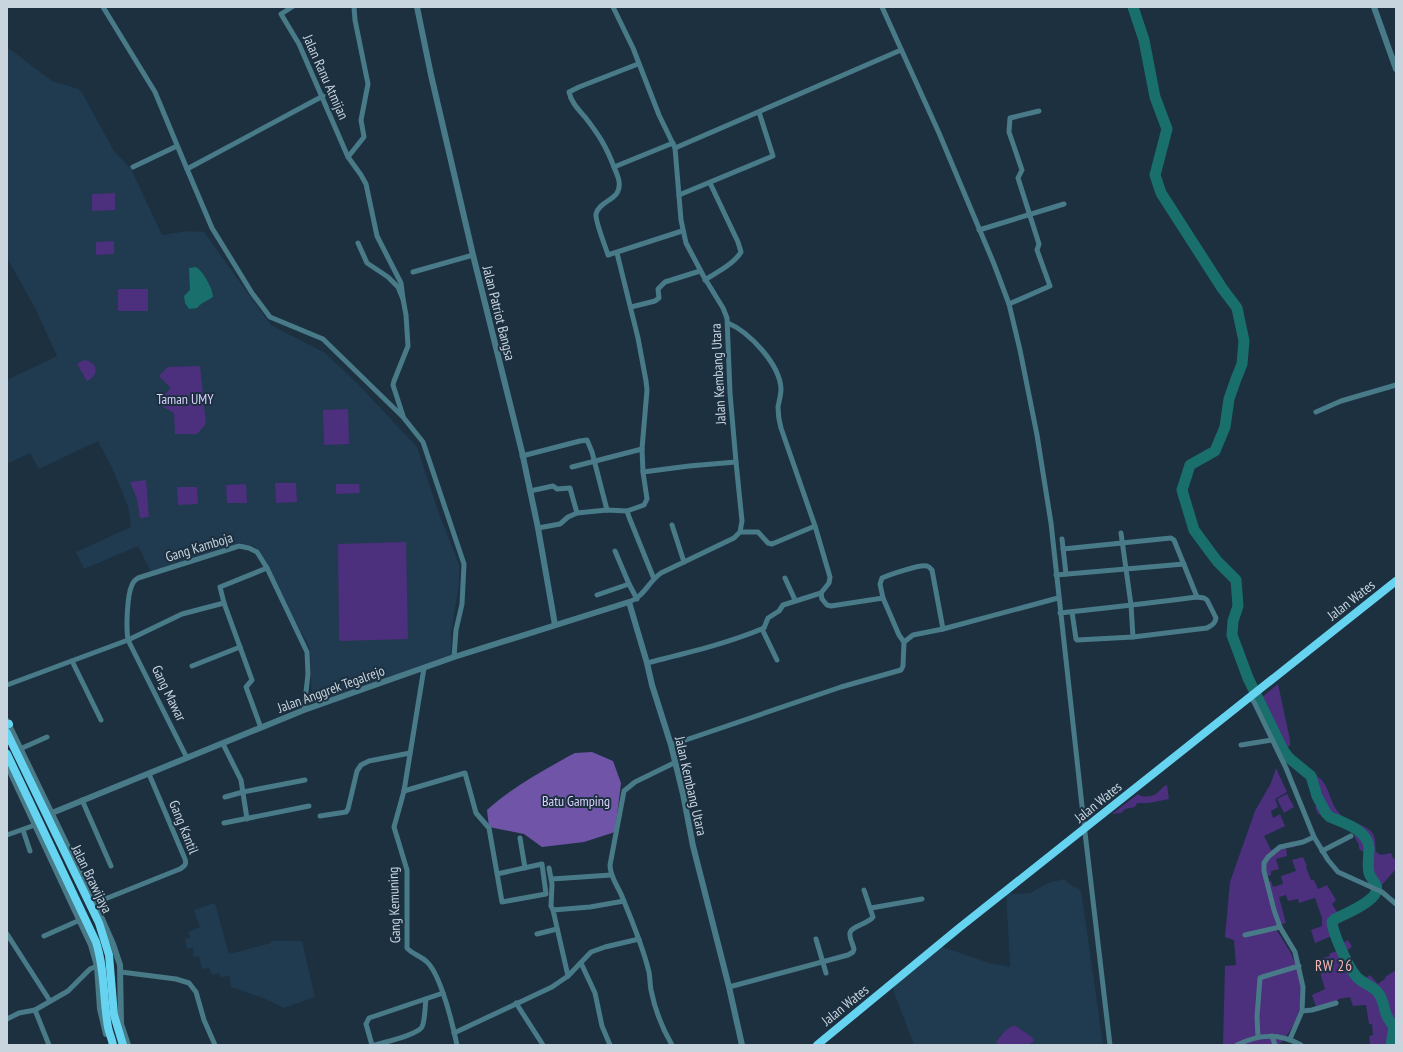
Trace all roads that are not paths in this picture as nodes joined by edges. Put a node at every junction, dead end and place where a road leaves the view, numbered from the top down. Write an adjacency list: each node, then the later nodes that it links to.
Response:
1 (103, 7): 14 (street)
2 (292, 7): 11 (street, Jalan Ranu Atmijan)
3 (354, 7): 16 (street)
4 (417, 7): 28 (street, Jalan Patriot Bangsa)
5 (613, 7): 9 (street, Jalan Kembang Utara)
6 (882, 7): 8 (street)
7 (1374, 7): 10 (street)
8 (901, 50): 13 (street); 24 (street)
9 (638, 64): 15 (street, Jalan Kembang Utara); 18 (street)
10 (1396, 69)
11 (323, 96): 16 (street, Jalan Ranu Atmijan); 19 (street)
12 (1038, 111): 23 (street)
13 (759, 112): 15 (street); 20 (street)
14 (177, 146): 17 (street); 19 (street)
15 (674, 146): 18 (street); 21 (street, Jalan Kembang Utara)
16 (348, 156): 32 (street, Jalan Ranu Atmijan)
17 (133, 167)
18 (614, 167): 27 (street)
19 (187, 170): 38 (street)
20 (710, 182): 21 (street); 31 (street)
21 (679, 195): 25 (street, Jalan Kembang Utara)
22 (1064, 204): 23 (street)
23 (1029, 215): 24 (street); 33 (street)
24 (980, 230): 33 (street)
25 (682, 232): 27 (street); 29 (street, Jalan Kembang Utara)
26 (358, 243): 32 (street)
27 (617, 253): 34 (street)
28 (473, 255): 30 (street); 40 (street, Jalan Patriot Bangsa)
29 (700, 271): 31 (street, Jalan Kembang Utara); 34 (street)
30 (413, 272)
31 (705, 280): 35 (street, Jalan Kembang Utara)
32 (403, 299): 38 (street)
33 (1009, 304): 63 (street)
34 (631, 307): 39 (street)
35 (728, 323): 42 (street, Jalan Kembang Utara); 50 (street)
36 (1396, 385): 37 (street)
37 (1316, 412)
38 (403, 417): 87 (street)
39 (642, 449): 41 (street); 44 (street)
40 (522, 456): 41 (street); 45 (street, Jalan Patriot Bangsa)
41 (594, 462): 43 (street); 46 (street)
42 (736, 462): 44 (street); 52 (street, Jalan Kembang Utara)
43 (572, 467)
44 (643, 472): 47 (street)
45 (530, 491): 48 (street); 51 (street, Jalan Patriot Bangsa)
46 (607, 510): 47 (street); 48 (street)
47 (627, 511): 64 (street)
48 (578, 513): 51 (street)
49 (672, 525): 58 (street)
50 (815, 526): 52 (street); 68 (street)
51 (538, 528): 80 (street, Jalan Patriot Bangsa)
52 (740, 532): 58 (street)
53 (1121, 533): 55 (street)
54 (1062, 539): 56 (street)
55 (1122, 544): 56 (street); 59 (street); 61 (street)
56 (1063, 549): 62 (street)
57 (615, 551): 67 (street)
58 (684, 562): 64 (street)
59 (1184, 564): 61 (street); 70 (street)
60 (267, 568): 76 (street); 84 (street, Gang Kamboja); 95 (street, Gang Kamboja)
61 (1126, 570): 62 (street); 77 (street)
62 (1066, 574): 63 (street)
63 (1056, 575): 72 (street)
64 (654, 578): 73 (street)
65 (784, 578): 74 (street)
66 (1396, 582): 94 (highway, Jalan Wates)
67 (629, 584): 69 (street); 73 (street)
68 (821, 593): 71 (street); 74 (street)
69 (597, 594)
70 (1198, 597): 77 (street); 83 (street)
71 (883, 598): 82 (street); 85 (street)
72 (1058, 598): 79 (street); 82 (street)
73 (637, 599): 75 (street)
74 (795, 600): 81 (street)
75 (629, 602): 80 (street, Jalan Anggrek Tegalrejo); 90 (street, Jalan Kembang Utara)
76 (224, 603): 84 (street); 86 (street)
77 (1131, 605): 78 (street); 83 (street)
78 (1072, 612): 79 (street); 83 (street)
79 (1060, 613): 123 (street)
80 (555, 625): 87 (street, Jalan Anggrek Tegalrejo)
81 (762, 629): 88 (street); 90 (street)
82 (943, 629): 85 (street)
83 (1133, 637)
84 (128, 640): 89 (street); 108 (street, Gang Mawar)
85 (904, 642): 103 (street)
86 (240, 647): 91 (street); 98 (street)
87 (454, 657): 92 (street, Jalan Anggrek Tegalrejo)
88 (777, 660)
89 (72, 661): 93 (street); 96 (street)
90 (647, 663): 103 (street, Jalan Kembang Utara)
91 (192, 666)
92 (424, 668): 95 (street, Jalan Anggrek Tegalrejo); 107 (street, Gang Kemuning)
93 (7, 685)
94 (1252, 695): 101 (street); 123 (highway, Jalan Wates)
95 (304, 710): 98 (street, Jalan Anggrek Tegalrejo)
96 (101, 720)
97 (8, 723): 105 (street)
98 (261, 728): 102 (street, Jalan Anggrek Tegalrejo)
99 (7, 733): 118 (highway, Jalan Brawijaya)
100 (47, 738): 105 (street)
101 (1272, 740): 104 (street); 127 (street)
102 (223, 744): 108 (street, Jalan Anggrek Tegalrejo); 114 (street)
103 (670, 745): 109 (street, Jalan Kembang Utara)
104 (1241, 745)
105 (20, 749): 118 (street)
106 (7, 754): 175 (highway, Jalan Brawijaya)
107 (410, 754): 113 (street, Gang Kemuning); 119 (street)
108 (187, 758): 111 (street, Jalan Anggrek Tegalrejo)
109 (674, 763): 135 (street); 160 (street, Jalan Kembang Utara)
110 (7, 765): 122 (street)
111 (149, 774): 116 (street, Jalan Anggrek Tegalrejo); 140 (street, Gang Kantil)
112 (305, 780): 114 (street)
113 (404, 791): 134 (street); 161 (street, Gang Kemuning)
114 (243, 792): 115 (street); 120 (street)
115 (225, 797)
116 (82, 800): 118 (street, Jalan Anggrek Tegalrejo); 131 (street)
117 (309, 806): 120 (street)
118 (48, 814): 140 (street); 176 (highway, Jalan Brawijaya)
119 (320, 816)
120 (247, 819): 121 (street)
121 (224, 822)
122 (35, 825): 124 (street); 144 (street)
123 (1084, 829): 186 (highway, Jalan Wates); 187 (street)
124 (23, 830): 125 (street); 129 (street)
125 (7, 836)
126 (1351, 836): 130 (street)
127 (1314, 837): 130 (street); 145 (street)
128 (520, 838): 132 (street)
129 (30, 851)
130 (1322, 851): 141 (street)
131 (111, 866)
132 (525, 868): 134 (street); 134 (street)
133 (549, 868): 136 (street)
134 (497, 874)
135 (612, 875): 136 (street); 139 (street)
136 (552, 879): 143 (street)
137 (864, 890): 142 (street)
138 (922, 899): 142 (street)
139 (624, 901): 143 (street); 151 (street)
140 (95, 903): 157 (street)
141 (1396, 904)
142 (870, 908): 153 (street)
143 (553, 910): 146 (street)
144 (80, 920): 150 (street); 155 (street)
145 (1280, 927): 149 (street); 156 (street)
146 (557, 929): 148 (street); 159 (street)
147 (7, 934): 163 (street)
148 (537, 934)
149 (1245, 935)
150 (44, 936)
151 (639, 939): 154 (street); 184 (street)
152 (816, 939): 153 (street)
153 (823, 962): 158 (street); 160 (street)
154 (581, 963): 159 (street); 183 (street)
155 (97, 966): 163 (street); 174 (street)
156 (1299, 966): 167 (street); 171 (street)
157 (121, 972): 177 (street); 178 (street)
158 (826, 973)
159 (568, 976): 164 (street)
160 (729, 987): 185 (street, Jalan Kembang Utara)
161 (443, 993): 162 (street); 169 (street, Gang Kemuning)
162 (426, 999): 179 (street); 180 (street)
163 (50, 1001): 166 (street)
164 (516, 1003): 169 (street); 182 (street)
165 (1336, 1003): 167 (street)
166 (35, 1010): 168 (street); 173 (street)
167 (1302, 1010): 172 (street)
168 (7, 1019)
169 (454, 1033): 181 (street, Gang Kemuning)
170 (1272, 1036): 171 (street); 172 (street); 189 (street)
171 (1258, 1037): 188 (street)
172 (1290, 1039): 190 (street)
173 (49, 1045)
174 (110, 1045)
175 (113, 1045)
176 (122, 1045)
177 (128, 1045)
178 (215, 1045)
179 (372, 1045)
180 (375, 1045)
181 (455, 1045)
182 (543, 1045)
183 (610, 1045)
184 (672, 1045)
185 (742, 1045)
186 (817, 1045)
187 (1110, 1045)
188 (1237, 1045)
189 (1275, 1045)
190 (1301, 1045)

